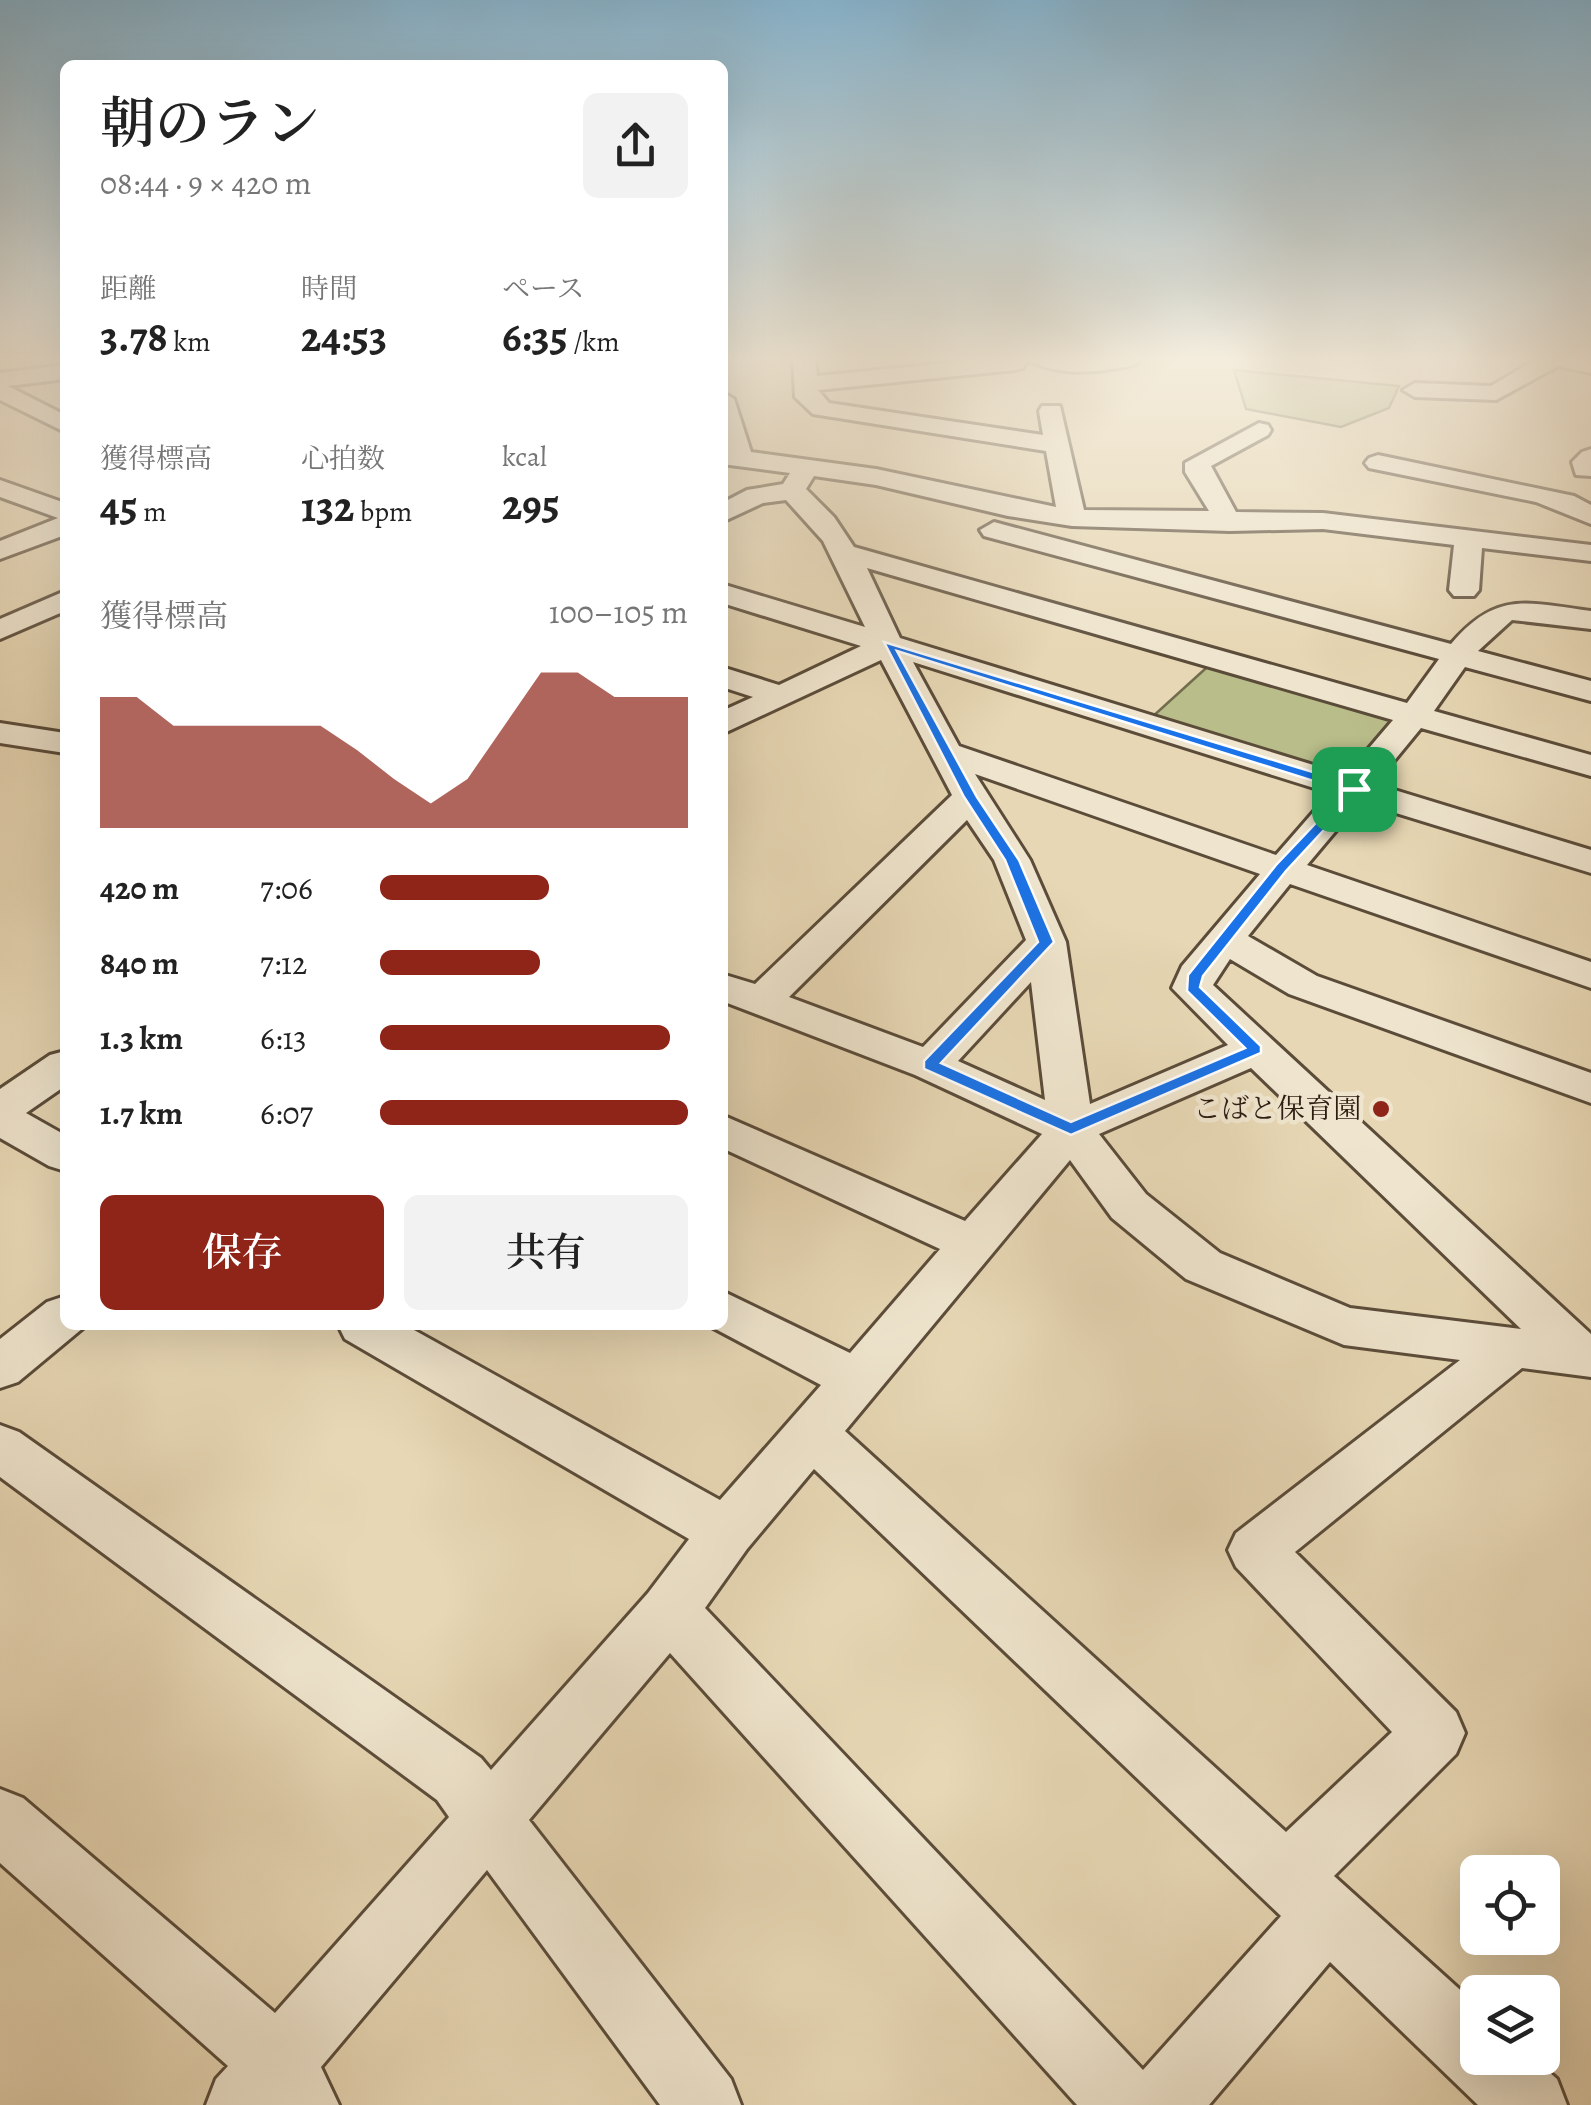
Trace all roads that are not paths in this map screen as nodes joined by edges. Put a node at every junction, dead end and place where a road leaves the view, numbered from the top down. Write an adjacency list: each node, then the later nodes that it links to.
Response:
1 (996, 456): 4 (street)
2 (1211, 456): 12 (street)
3 (731, 457): 6 (street)
4 (1059, 458): 11 (street)
5 (1378, 463): 10 (street)
6 (799, 479): 9 (street); 11 (street); 16 (street); 24 (street)
7 (0, 488): 8 (street)
8 (60, 510)
9 (728, 511)
10 (1591, 516)
11 (1072, 518): 12 (street)
12 (1230, 523): 14 (street)
13 (60, 527): 15 (street)
14 (1469, 538): 17 (street); 18 (street)
15 (0, 551)
16 (844, 553): 23 (street); 28 (street)
17 (1591, 554)
18 (1464, 590)
19 (728, 596): 23 (street)
20 (60, 602): 22 (street)
21 (1591, 620): 24 (street)
22 (0, 630)
23 (888, 644): 27 (street); 32 (street); 34 (street)
24 (1458, 655): 26 (street); 28 (street)
25 (728, 678): 27 (street)
26 (1591, 691)
27 (781, 696): 29 (street)
28 (1416, 714): 33 (street); 34 (street)
29 (728, 721)
30 (60, 723): 31 (street)
31 (33, 737)
32 (950, 754): 35 (street); 37 (street)
33 (1591, 766)
34 (1354, 789): 36 (street); 37 (street)
35 (970, 797): 39 (street); 42 (street)
36 (1591, 862)
37 (1281, 868): 38 (street); 40 (street)
38 (1224, 939): 43 (street); 46 (street)
39 (1046, 942): 44 (street); 49 (street)
40 (1591, 976)
41 (728, 988): 42 (street)
42 (762, 1002): 44 (street)
43 (1256, 1050): 49 (street); 57 (street)
44 (930, 1065): 49 (street)
45 (60, 1068): 47 (street)
46 (1591, 1089)
47 (0, 1110)
48 (0, 1118): 51 (street)
49 (1071, 1129): 52 (street); 56 (street)
50 (728, 1133): 52 (street)
51 (60, 1152)
52 (973, 1244): 59 (street)
53 (728, 1313): 59 (street)
54 (60, 1318): 58 (street)
55 (372, 1330): 62 (street)
56 (1513, 1347): 57 (street); 66 (street)
57 (1586, 1356)
58 (0, 1368)
59 (857, 1380): 60 (street)
60 (811, 1433): 62 (street); 66 (street)
61 (0, 1447): 64 (street)
62 (727, 1532): 63 (street)
63 (669, 1611): 64 (street); 71 (street)
64 (492, 1818): 69 (street); 70 (street)
65 (0, 1820): 69 (street)
66 (1307, 1895): 67 (street); 72 (street)
67 (1460, 2038)
68 (1499, 2075): 73 (street)
69 (274, 2091)
70 (705, 2105)
71 (1126, 2105)
72 (1161, 2105)
73 (1531, 2105)

